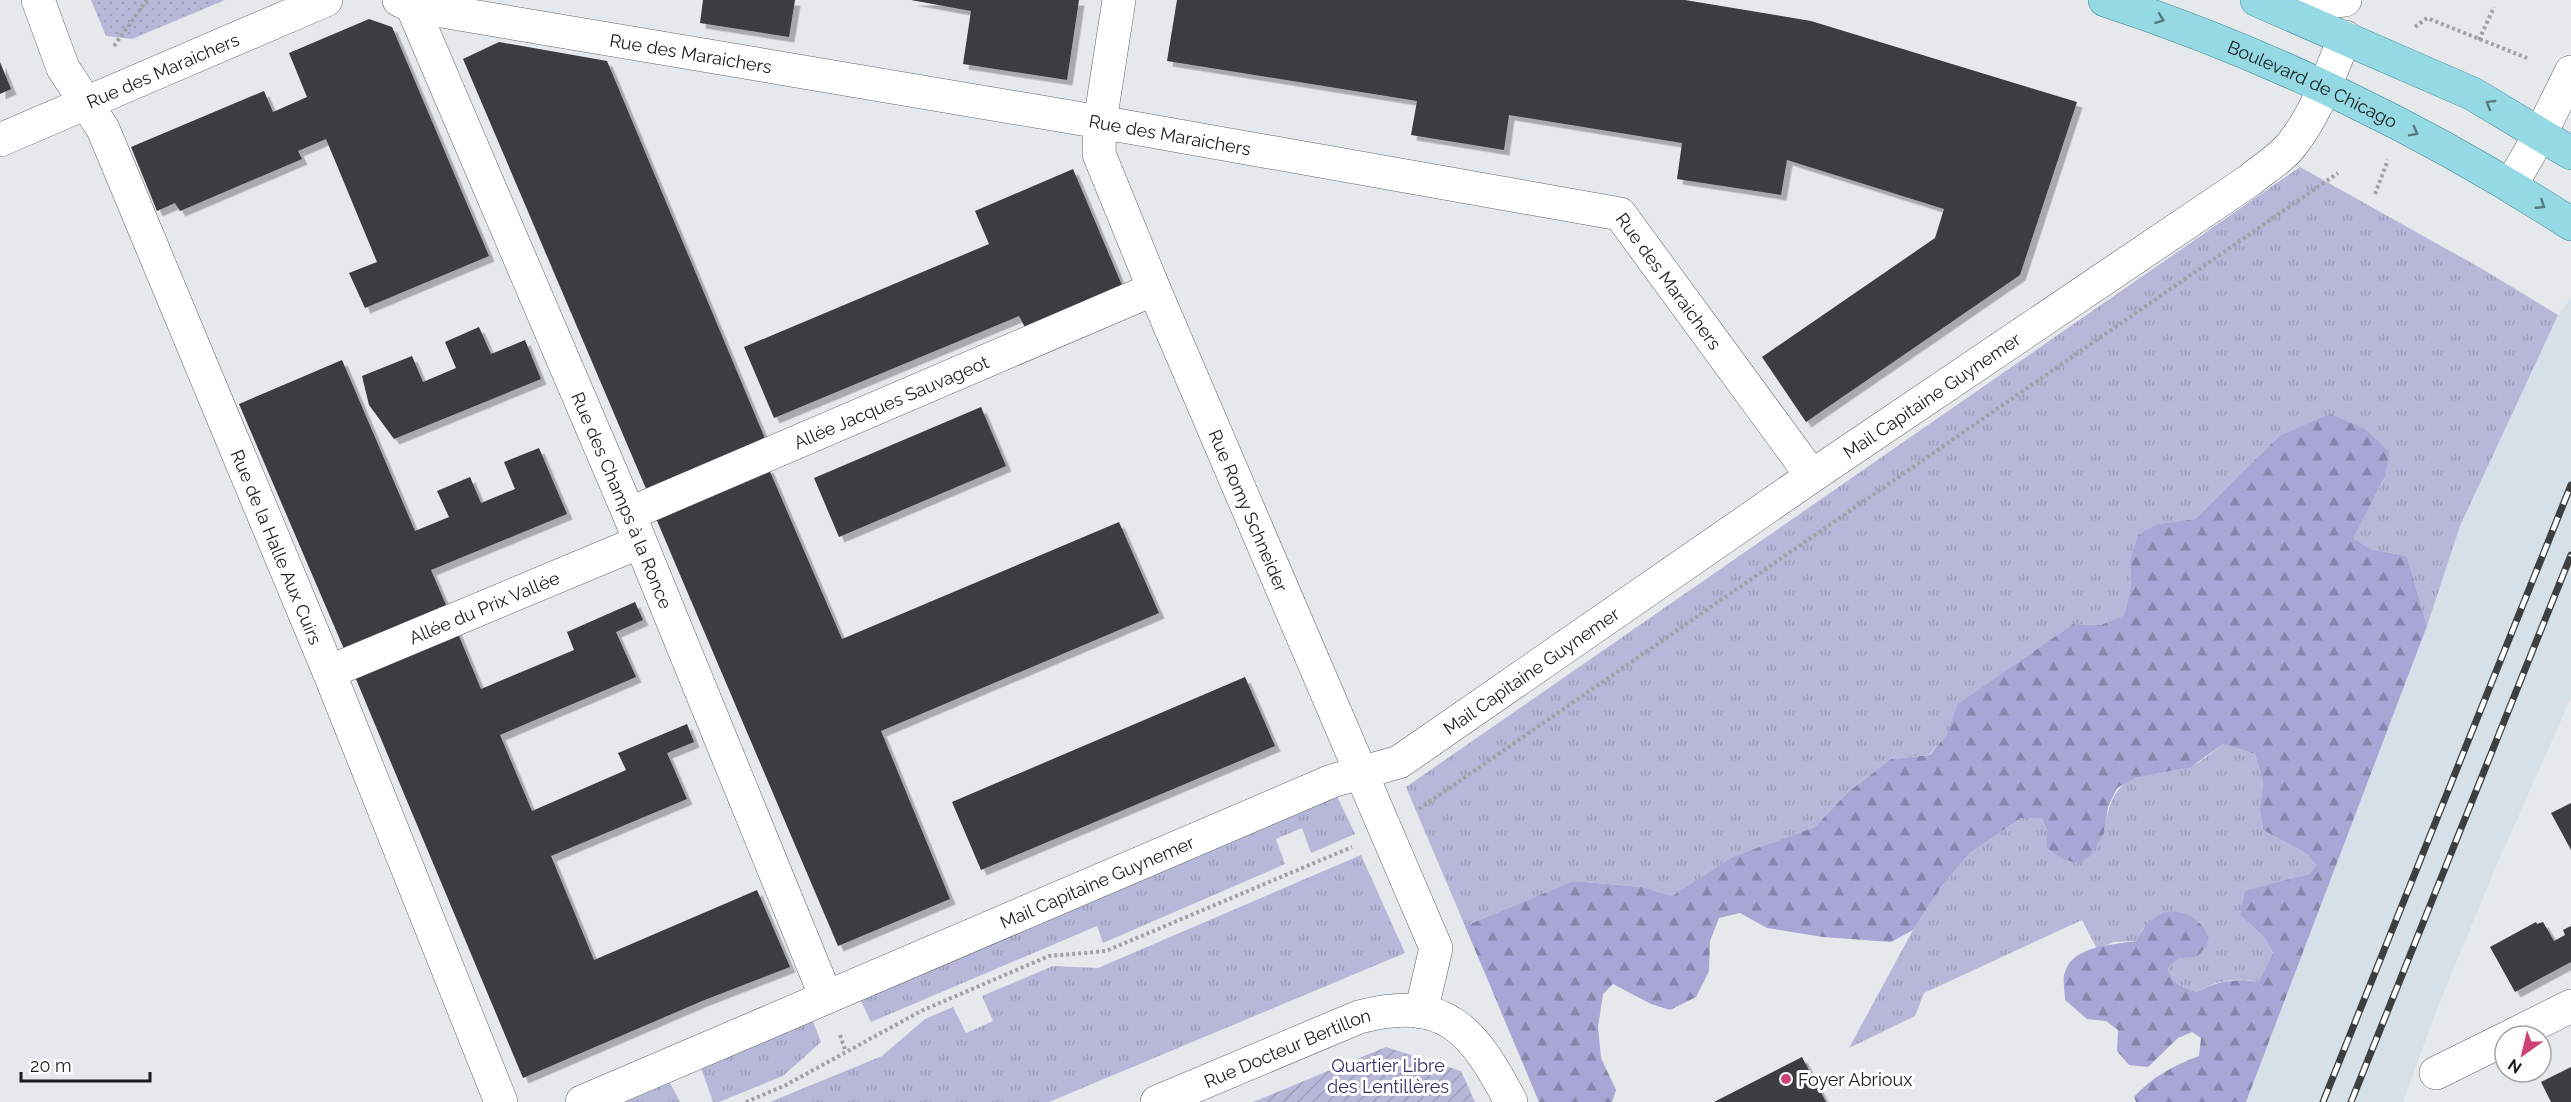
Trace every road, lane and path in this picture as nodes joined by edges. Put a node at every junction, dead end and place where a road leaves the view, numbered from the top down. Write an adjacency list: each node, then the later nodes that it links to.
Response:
1 (38, 0): 15 (street, Rue de la Halle Aux Cuirs)
2 (326, 0): 15 (street, Rue des Maraichers)
3 (1119, 0): 16 (street, Rue Romy Schneider)
4 (2105, 0): 14 (main road, Boulevard de Chicago, one-way to 14)
5 (2345, 0): 7 (street)
6 (405, 3): 16 (street, Rue des Maraichers); 26 (street, Rue des Champs à la Ronce)
7 (2265, 3): 10 (main road)
8 (2493, 7): 11 (path)
9 (2410, 32): 11 (path)
10 (2345, 38): 14 (street, Mail Capitaine Guynemer); 17 (main road, one-way to 10)
11 (2479, 40): 12 (path)
12 (2527, 58)
13 (2571, 72): 17 (street)
14 (2324, 88): 21 (main road, Boulevard de Chicago, one-way to 21); 25 (street, Mail Capitaine Guynemer)
15 (85, 103): 18 (street, Rue des Maraichers); 27 (street, Rue de la Halle Aux Cuirs)
16 (1100, 122): 24 (street, Rue Romy Schneider); 25 (street, Rue des Maraichers)
17 (2541, 133): 19 (main road); 21 (street)
18 (0, 140)
19 (2571, 153)
20 (2389, 157): 22 (path)
21 (2511, 185): 23 (main road, Boulevard de Chicago, one-way to 23)
22 (2375, 194)
23 (2571, 224)
24 (1154, 289): 26 (street, Allée Jacques Sauvageot); 28 (street, Rue Romy Schneider)
25 (1812, 476): 28 (street, Mail Capitaine Guynemer)
26 (634, 528): 27 (street, Allée du Prix Vallée); 29 (street, Rue des Champs à la Ronce)
27 (329, 672): 35 (street, Rue de la Halle Aux Cuirs)
28 (1361, 772): 29 (street, Mail Capitaine Guynemer); 31 (street, Rue Romy Schneider)
29 (826, 997): 36 (street, Mail Capitaine Guynemer)
30 (2571, 1006): 32 (street)
31 (1421, 1012): 37 (street, Rue Docteur Bertillon); 38 (street, Rue Docteur Bertillon)
32 (2535, 1024)
33 (2493, 1045): 34 (street)
34 (2436, 1073)
35 (501, 1102)
36 (582, 1102)
37 (1157, 1102)
38 (1511, 1102)

